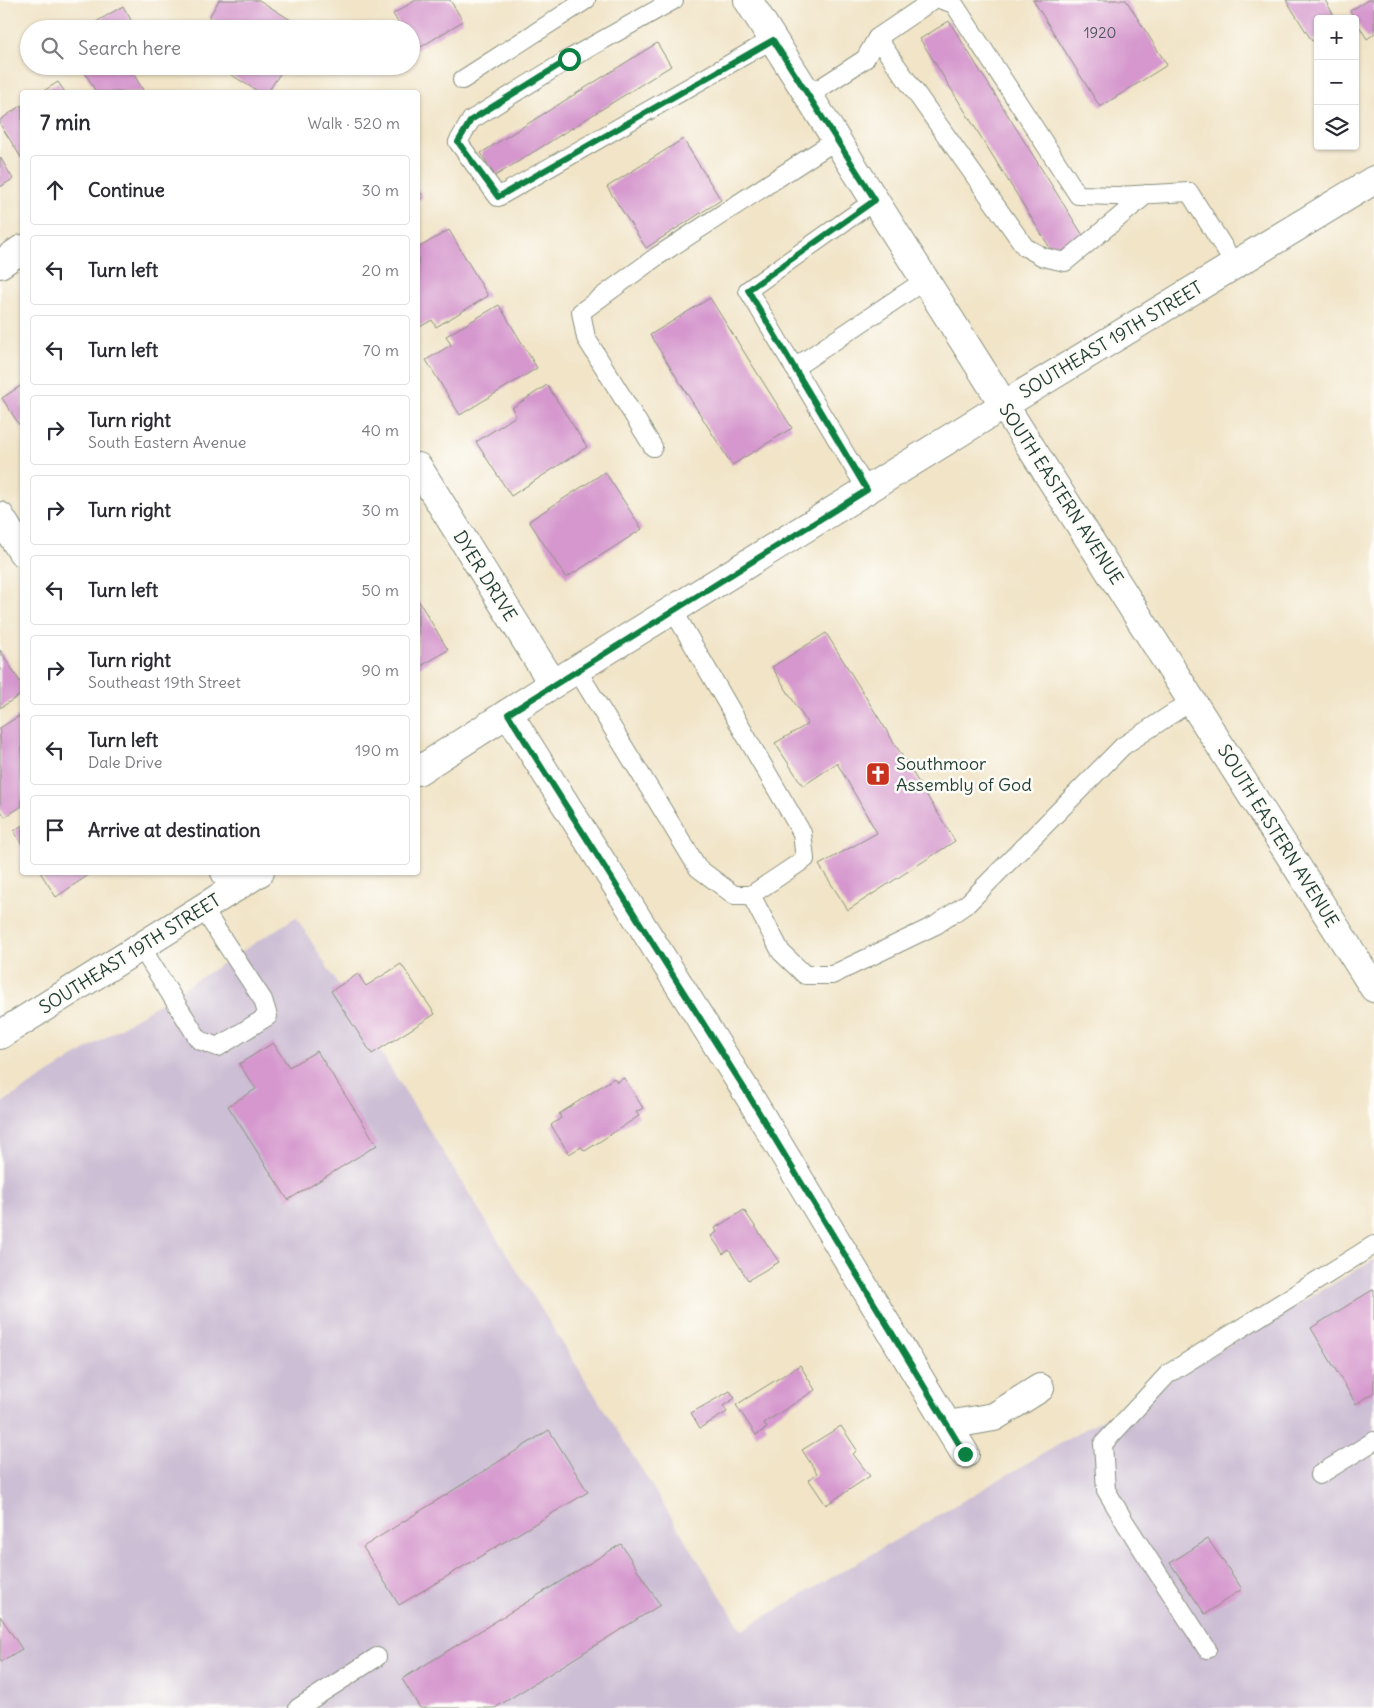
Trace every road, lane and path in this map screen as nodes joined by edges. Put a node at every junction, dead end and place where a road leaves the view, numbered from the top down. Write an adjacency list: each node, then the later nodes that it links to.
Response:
1 (586, 0): 8 (lane)
2 (674, 0): 7 (lane)
3 (748, 0): 7 (street, SOUTH EASTERN AVENUE)
4 (933, 0): 6 (lane)
5 (942, 0): 12 (lane)
6 (877, 38): 9 (lane); 12 (lane)
7 (773, 40): 9 (street, SOUTH EASTERN AVENUE)
8 (462, 80)
9 (808, 96): 10 (street, SOUTH EASTERN AVENUE)
10 (836, 140): 13 (street, SOUTH EASTERN AVENUE); 20 (lane)
11 (1374, 180): 16 (street, SOUTHEAST 19TH STREET)
12 (1147, 194): 16 (lane)
13 (875, 200): 17 (street, SOUTH EASTERN AVENUE); 18 (lane)
14 (20, 250): 15 (street)
15 (0, 264)
16 (1235, 265): 19 (street, SOUTHEAST 19TH STREET)
17 (925, 280): 18 (lane); 19 (street, SOUTH EASTERN AVENUE)
18 (794, 368): 22 (lane)
19 (1004, 405): 22 (street, SOUTHEAST 19TH STREET); 28 (street, SOUTH EASTERN AVENUE)
20 (653, 447)
21 (420, 470): 27 (street, DYER DRIVE)
22 (867, 490): 25 (street, SOUTHEAST 19TH STREET)
23 (0, 516): 24 (street)
24 (20, 549)
25 (673, 610): 26 (street, SOUTHEAST 19TH STREET); 33 (lane)
26 (577, 670): 27 (street, SOUTHEAST 19TH STREET); 33 (lane)
27 (554, 684): 29 (street, SOUTHEAST 19TH STREET)
28 (1193, 700): 33 (lane); 36 (street, SOUTH EASTERN AVENUE)
29 (508, 714): 30 (street, SOUTHEAST 19TH STREET); 40 (street)
30 (420, 771)
31 (249, 875): 32 (street, SOUTHEAST 19TH STREET)
32 (230, 880): 34 (street, SOUTHEAST 19TH STREET)
33 (751, 894)
34 (203, 909): 35 (street, SOUTHEAST 19TH STREET); 35 (lane)
35 (141, 947): 37 (street, SOUTHEAST 19TH STREET)
36 (1374, 988)
37 (0, 1035)
38 (1374, 1245): 44 (lane)
39 (1040, 1388): 40 (street)
40 (948, 1425): 42 (street)
41 (1374, 1440): 43 (lane)
42 (965, 1454)
43 (1319, 1475)
44 (1207, 1649)
45 (377, 1657): 46 (lane)
46 (298, 1708)

